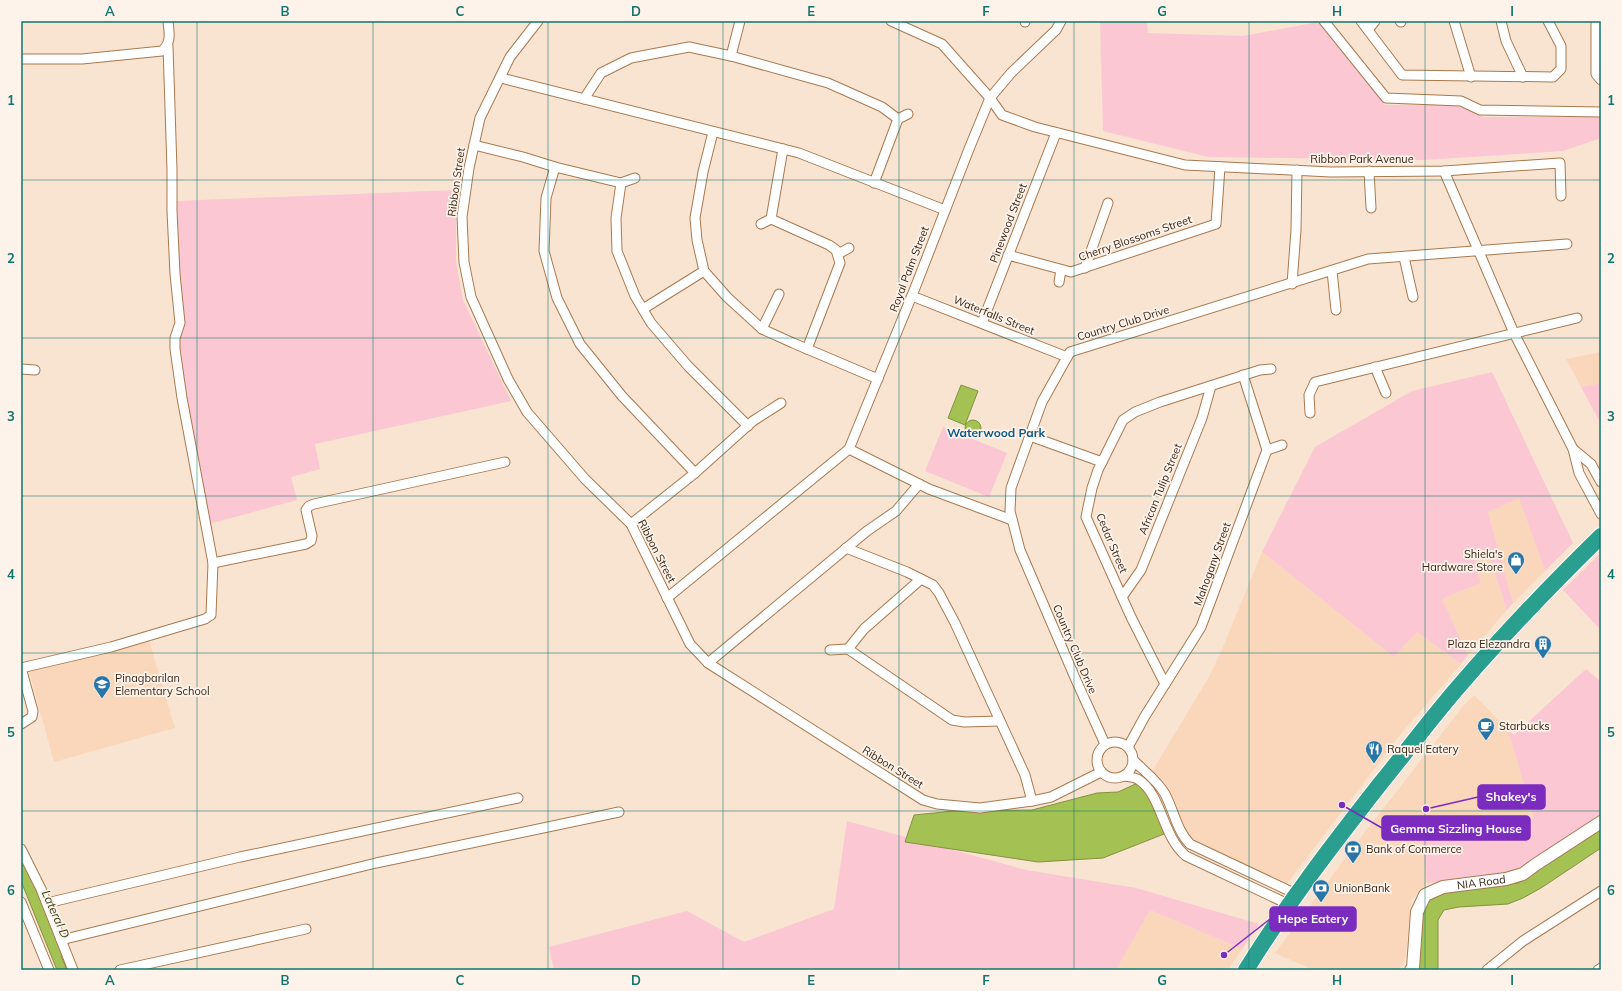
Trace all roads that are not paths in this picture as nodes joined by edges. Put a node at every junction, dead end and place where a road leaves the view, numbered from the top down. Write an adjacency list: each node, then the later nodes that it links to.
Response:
1 (168, 21): 15 (street)
2 (538, 21): 20 (street, Ribbon Street)
3 (740, 21): 16 (street)
4 (891, 21): 22 (street, Ribbon Park Avenue)
5 (1061, 21): 22 (street, Royal Palm Street)
6 (1324, 21): 24 (street)
7 (1361, 21): 14 (street)
8 (1375, 21): 14 (street)
9 (1454, 21): 18 (street)
10 (1501, 21): 19 (street)
11 (1548, 21): 19 (street)
12 (1596, 21): 13 (street); 21 (street)
13 (1601, 22)
14 (1368, 30): 18 (street)
15 (168, 46): 17 (street); 94 (street)
16 (731, 56): 23 (street); 26 (street)
17 (21, 59)
18 (1471, 77): 19 (street)
19 (1523, 77)
20 (501, 78): 23 (street); 29 (street, Ribbon Street)
21 (1601, 80)
22 (990, 98): 28 (street, Ribbon Park Avenue); 42 (street, Royal Palm Street)
23 (584, 99): 27 (street)
24 (1601, 112)
25 (908, 114): 26 (street)
26 (898, 119): 37 (street)
27 (713, 132): 30 (street); 53 (street)
28 (1056, 133): 32 (street, Ribbon Park Avenue); 49 (street, Pinewood Street)
29 (474, 145): 31 (street); 91 (street, Ribbon Street)
30 (783, 149): 37 (street); 43 (street)
31 (555, 167): 38 (street); 86 (street)
32 (1220, 167): 33 (street, Ribbon Park Avenue); 51 (street, Cherry Blossoms Street)
33 (1297, 170): 34 (street, Ribbon Park Avenue); 56 (street)
34 (1369, 171): 35 (street, Ribbon Park Avenue); 41 (street)
35 (1444, 171): 39 (street, Ribbon Park Avenue); 47 (street)
36 (635, 178): 38 (street)
37 (874, 182): 42 (street)
38 (621, 183): 60 (street)
39 (1561, 196)
40 (1108, 203): 51 (street)
41 (1371, 208)
42 (945, 210): 58 (street, Royal Palm Street)
43 (771, 220): 44 (street); 48 (street)
44 (761, 224)
45 (1567, 244): 47 (street, Country Club Drive)
46 (849, 248): 48 (street)
47 (1478, 251): 50 (street, Country Club Drive); 65 (street)
48 (838, 254): 66 (street)
49 (1008, 255): 52 (street, Cherry Blossoms Street); 63 (street, Pinewood Street)
50 (1404, 257): 54 (street, Country Club Drive); 59 (street)
51 (1085, 268): 52 (street, Cherry Blossoms Street)
52 (1061, 270): 55 (street)
53 (704, 271): 60 (street); 64 (street)
54 (1332, 271): 56 (street, Country Club Drive); 61 (street)
55 (1059, 282)
56 (1292, 284): 67 (street, Country Club Drive)
57 (779, 294): 64 (street)
58 (912, 296): 63 (street, Waterfalls Street); 73 (street, Royal Palm Street)
59 (1413, 297)
60 (643, 309): 78 (street)
61 (1336, 310)
62 (1577, 318): 65 (street)
63 (982, 323): 67 (street, Waterfalls Street)
64 (762, 329): 66 (street)
65 (1514, 333): 68 (street); 82 (street)
66 (807, 349): 73 (street)
67 (1068, 357): 79 (street, Country Club Drive)
68 (1375, 367): 75 (street); 77 (street)
69 (21, 369): 71 (street)
70 (1271, 369): 72 (street, Cedar Street)
71 (34, 370)
72 (1243, 375): 74 (street, Cedar Street); 83 (street)
73 (878, 379): 81 (street, Royal Palm Street)
74 (1211, 386): 85 (street, Cedar Street); 96 (street, African Tulip Street)
75 (1386, 394)
76 (781, 403): 78 (street)
77 (1310, 413)
78 (748, 426): 86 (street)
79 (1030, 436): 85 (street); 90 (street, Country Club Drive)
80 (1282, 445): 83 (street)
81 (848, 449): 88 (street); 97 (street)
82 (1573, 449): 87 (street); 89 (street)
83 (1267, 450): 101 (street, Mahogany Street)
84 (505, 462): 94 (street)
85 (1102, 462): 96 (street, Cedar Street)
86 (695, 473): 91 (street)
87 (1601, 482)
88 (918, 484): 90 (street); 93 (street)
89 (1601, 514)
90 (1012, 520): 104 (street, Country Club Drive)
91 (631, 524): 97 (street, Ribbon Street)
92 (1601, 536): 115 (highway)
93 (846, 548): 95 (street); 100 (street)
94 (213, 563): 103 (street)
95 (921, 579): 98 (street); 102 (street)
96 (1122, 597): 101 (street, Cedar Street)
97 (668, 598): 100 (street, Ribbon Street)
98 (848, 649): 99 (street); 102 (street)
99 (830, 650)
100 (708, 663): 110 (street, Ribbon Street)
101 (1165, 684): 105 (street, Mahogany Street)
102 (1000, 721): 110 (street)
103 (21, 724)
104 (1105, 744): 105 (street); 107 (street)
105 (1128, 747): 106 (street)
106 (1133, 760): 108 (street); 115 (street)
107 (1101, 772): 108 (street); 110 (street, Ribbon Street)
108 (1124, 776): 115 (street)
109 (518, 798): 117 (street)
110 (1032, 801)
111 (619, 812): 119 (street)
112 (1601, 822): 125 (street, NIA Road)
113 (21, 849): 117 (street)
114 (1601, 891): 126 (street)
115 (1293, 900): 124 (highway)
116 (21, 902): 121 (street)
117 (47, 903): 119 (street)
118 (306, 929): 123 (street)
119 (61, 940): 122 (street)
120 (1601, 968): 127 (street)
121 (50, 970)
122 (73, 970)
123 (120, 970)
124 (1246, 970)
125 (1411, 970)
126 (1487, 970)
127 (1598, 970)

